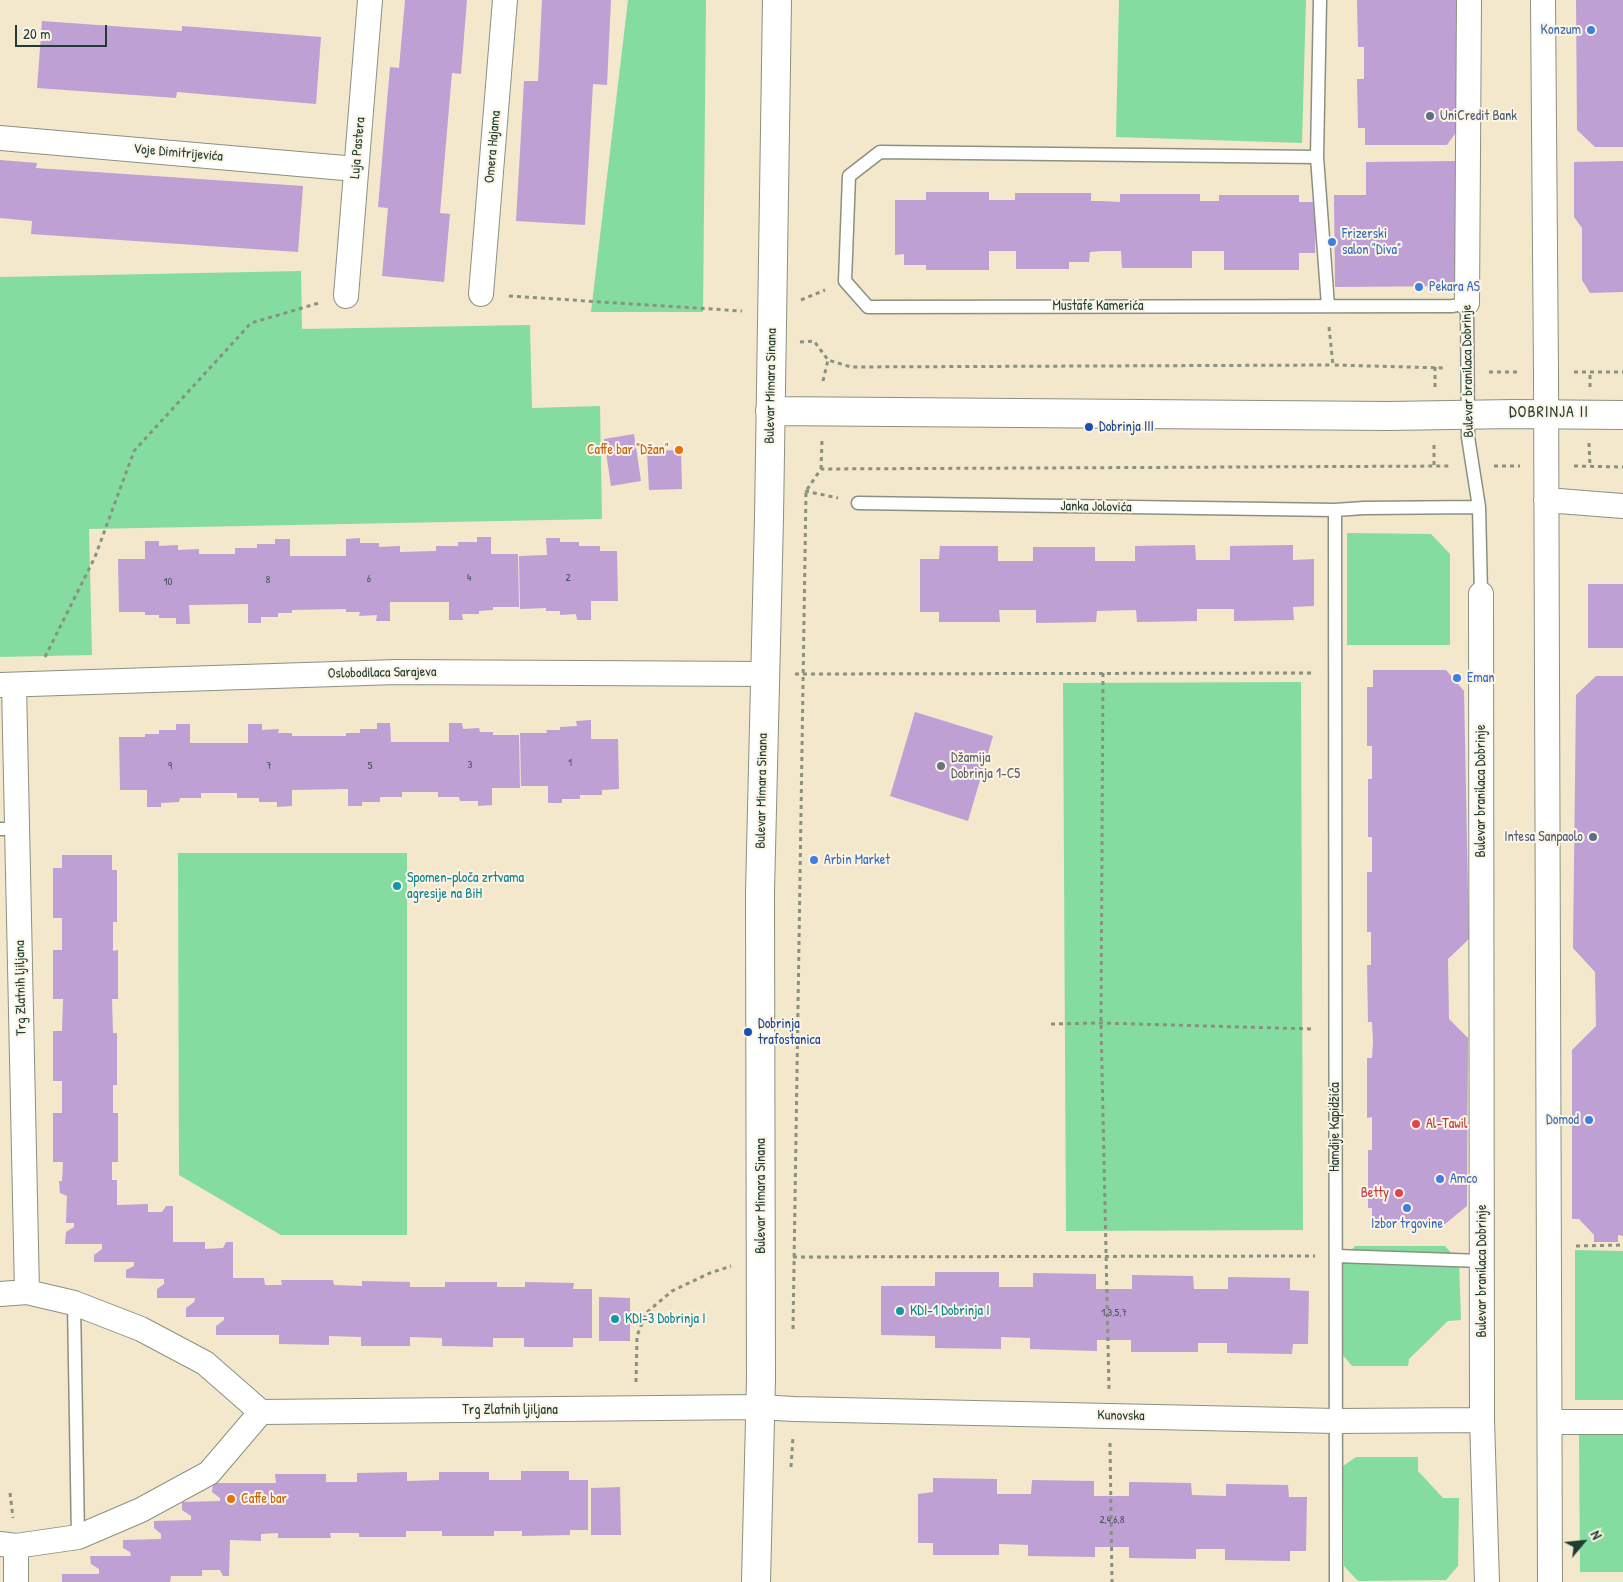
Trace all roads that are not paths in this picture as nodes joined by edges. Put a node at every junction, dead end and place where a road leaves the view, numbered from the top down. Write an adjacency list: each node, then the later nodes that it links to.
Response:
1 (370, 0): 9 (street, Luja Pastera)
2 (505, 0): 10 (street, Omera Hajama)
3 (777, 0): 14 (street, Bulevar Mimara Sinana)
4 (1320, 0): 8 (lane)
5 (1469, 0): 12 (street, Bulevar branilaca Dobrinje)
6 (1543, 0): 15 (street)
7 (0, 138): 9 (street, Voje Dimitrijevića)
8 (1317, 157): 13 (lane); 13 (lane, Mustafe Kamerića)
9 (356, 169): 11 (street, Luja Pastera)
10 (481, 294)
11 (346, 296)
12 (1467, 303): 13 (lane, Mustafe Kamerića); 16 (lane, Bulevar branilaca Dobrinje)
13 (1328, 306)
14 (770, 411): 16 (street); 24 (street, Bulevar Mimara Sinana)
15 (1546, 414): 16 (street); 17 (street); 18 (street)
16 (1468, 415): 21 (lane, Bulevar branilaca Dobrinje)
17 (1623, 415)
18 (1546, 500): 20 (street); 36 (street)
19 (858, 503): 22 (lane, Janka Jolovića)
20 (1623, 506)
21 (1479, 507): 22 (lane, Janka Jolovića); 23 (lane, Bulevar branilaca Dobrinje)
22 (1335, 510): 27 (lane, Hamdije Kapidžića)
23 (1481, 594): 28 (street, Bulevar branilaca Dobrinje)
24 (765, 674): 25 (street, Oslobodilaca Sarajeva); 32 (street, Bulevar Mimara Sinana)
25 (15, 685): 26 (street, Trg Zlatnih ljiljana)
26 (9, 829): 29 (street, Trg Zlatnih ljiljana)
27 (1336, 1256): 28 (lane); 34 (lane, Hamdije Kapidžića)
28 (1482, 1261): 35 (street, Bulevar branilaca Dobrinje)
29 (27, 1292): 30 (street); 31 (street)
30 (0, 1294)
31 (74, 1303): 33 (street); 38 (lane)
32 (759, 1407): 33 (street, Trg Zlatnih ljiljana); 34 (street, Kunovska); 41 (street, Bulevar Mimara Sinana)
33 (260, 1412): 38 (street)
34 (1336, 1420): 35 (street, Kunovska); 42 (lane, Hamdije Kapidžića)
35 (1482, 1420): 43 (street, Bulevar branilaca Dobrinje)
36 (1550, 1422): 37 (street); 44 (street)
37 (1623, 1422)
38 (78, 1537): 39 (street)
39 (8, 1545): 40 (street)
40 (16, 1582)
41 (756, 1582)
42 (1336, 1582)
43 (1487, 1582)
44 (1550, 1582)

